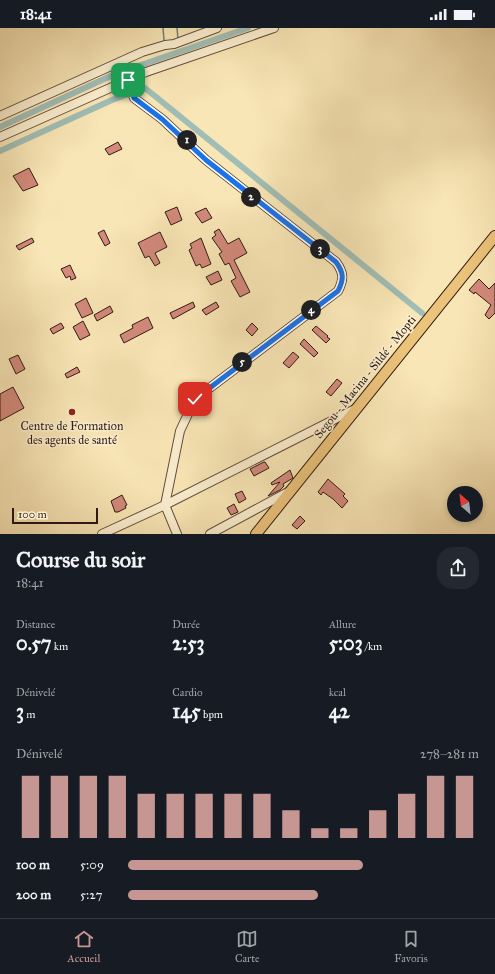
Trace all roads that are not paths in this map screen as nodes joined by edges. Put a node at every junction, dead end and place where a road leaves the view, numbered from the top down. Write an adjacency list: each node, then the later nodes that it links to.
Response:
1 (217, 28): 4 (street)
2 (274, 28): 3 (street)
3 (129, 83): 5 (street); 9 (street)
4 (0, 116)
5 (0, 137)
6 (495, 236): 7 (main road, Segou - Macina - Sildé - Mopti)
7 (355, 409): 8 (main road, Segou - Macina - Sildé - Mopti); 9 (street)
8 (293, 490): 10 (street); 14 (main road, Segou - Macina - Sildé - Mopti)
9 (165, 505): 11 (street); 12 (street)
10 (222, 532): 13 (street)
11 (102, 534)
12 (176, 534)
13 (210, 534)
14 (256, 534)

